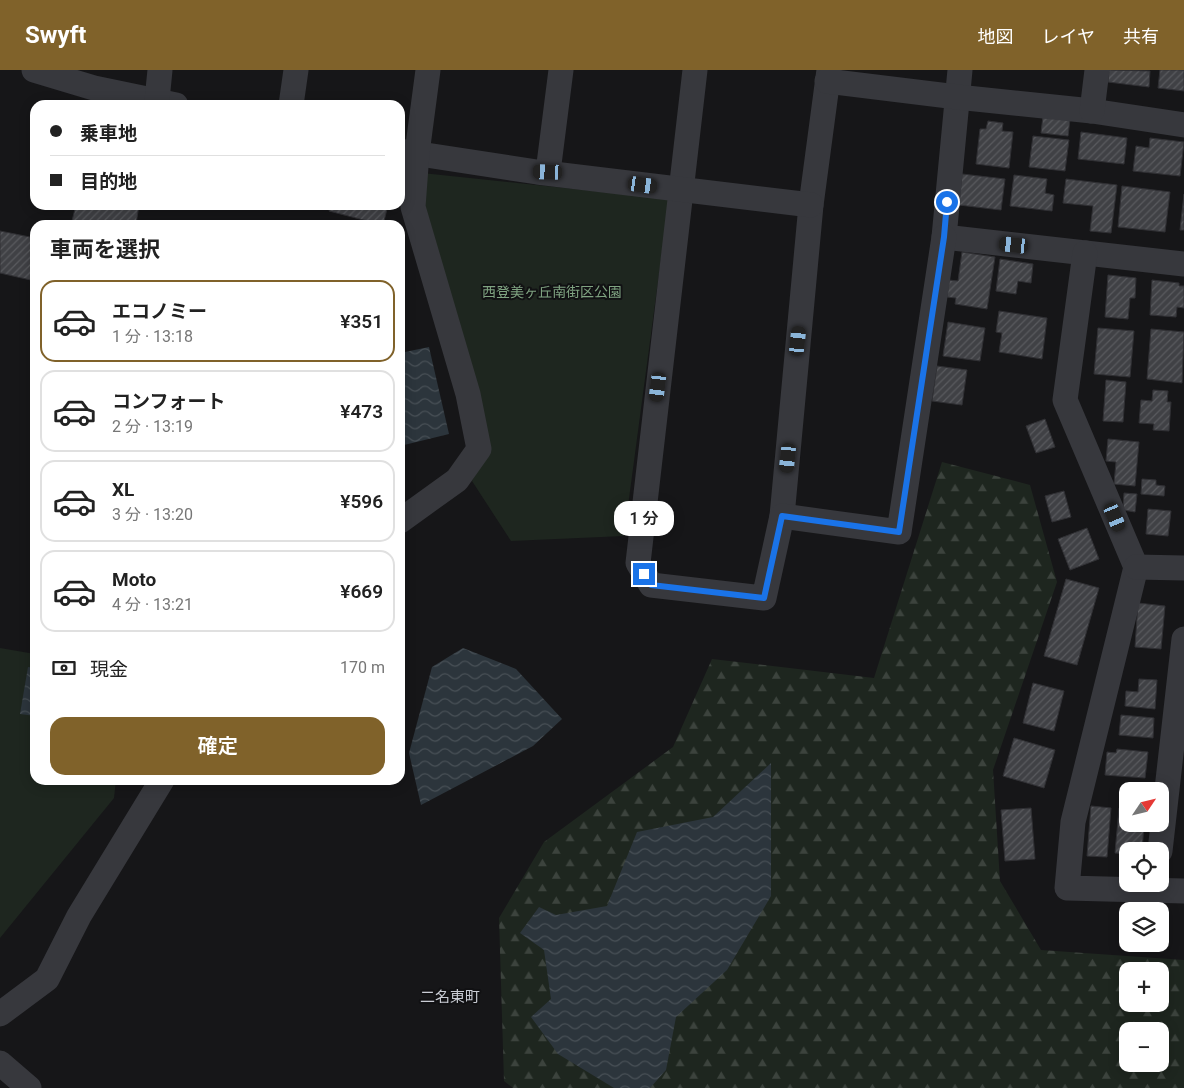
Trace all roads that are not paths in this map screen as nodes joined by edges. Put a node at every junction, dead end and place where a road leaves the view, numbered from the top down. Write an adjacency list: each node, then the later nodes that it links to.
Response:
1 (34, 70): 11 (street)
2 (160, 70): 12 (street)
3 (296, 70): 13 (street)
4 (428, 70): 16 (street)
5 (561, 70): 17 (street)
6 (695, 70): 18 (street)
7 (960, 70): 10 (street)
8 (1096, 70): 14 (street)
9 (828, 75): 10 (street); 19 (street)
10 (957, 97): 14 (street); 20 (street)
11 (156, 100)
12 (166, 100)
13 (293, 100)
14 (1092, 111): 15 (street)
15 (1184, 125)
16 (408, 152): 17 (street); 24 (street)
17 (548, 172): 18 (street)
18 (681, 190): 19 (street); 23 (street)
19 (811, 205): 23 (street)
20 (944, 237): 21 (street); 23 (street)
21 (1084, 253): 22 (street); 25 (street)
22 (1184, 264)
23 (782, 516)
24 (405, 517)
25 (1136, 567): 26 (street); 30 (street)
26 (1184, 568)
27 (1184, 639): 29 (street)
28 (159, 785): 33 (street)
29 (1161, 842)
30 (1119, 888)
31 (1169, 889): 32 (street)
32 (1184, 891)
33 (0, 1014)
34 (0, 1063): 35 (street)
35 (29, 1088)

